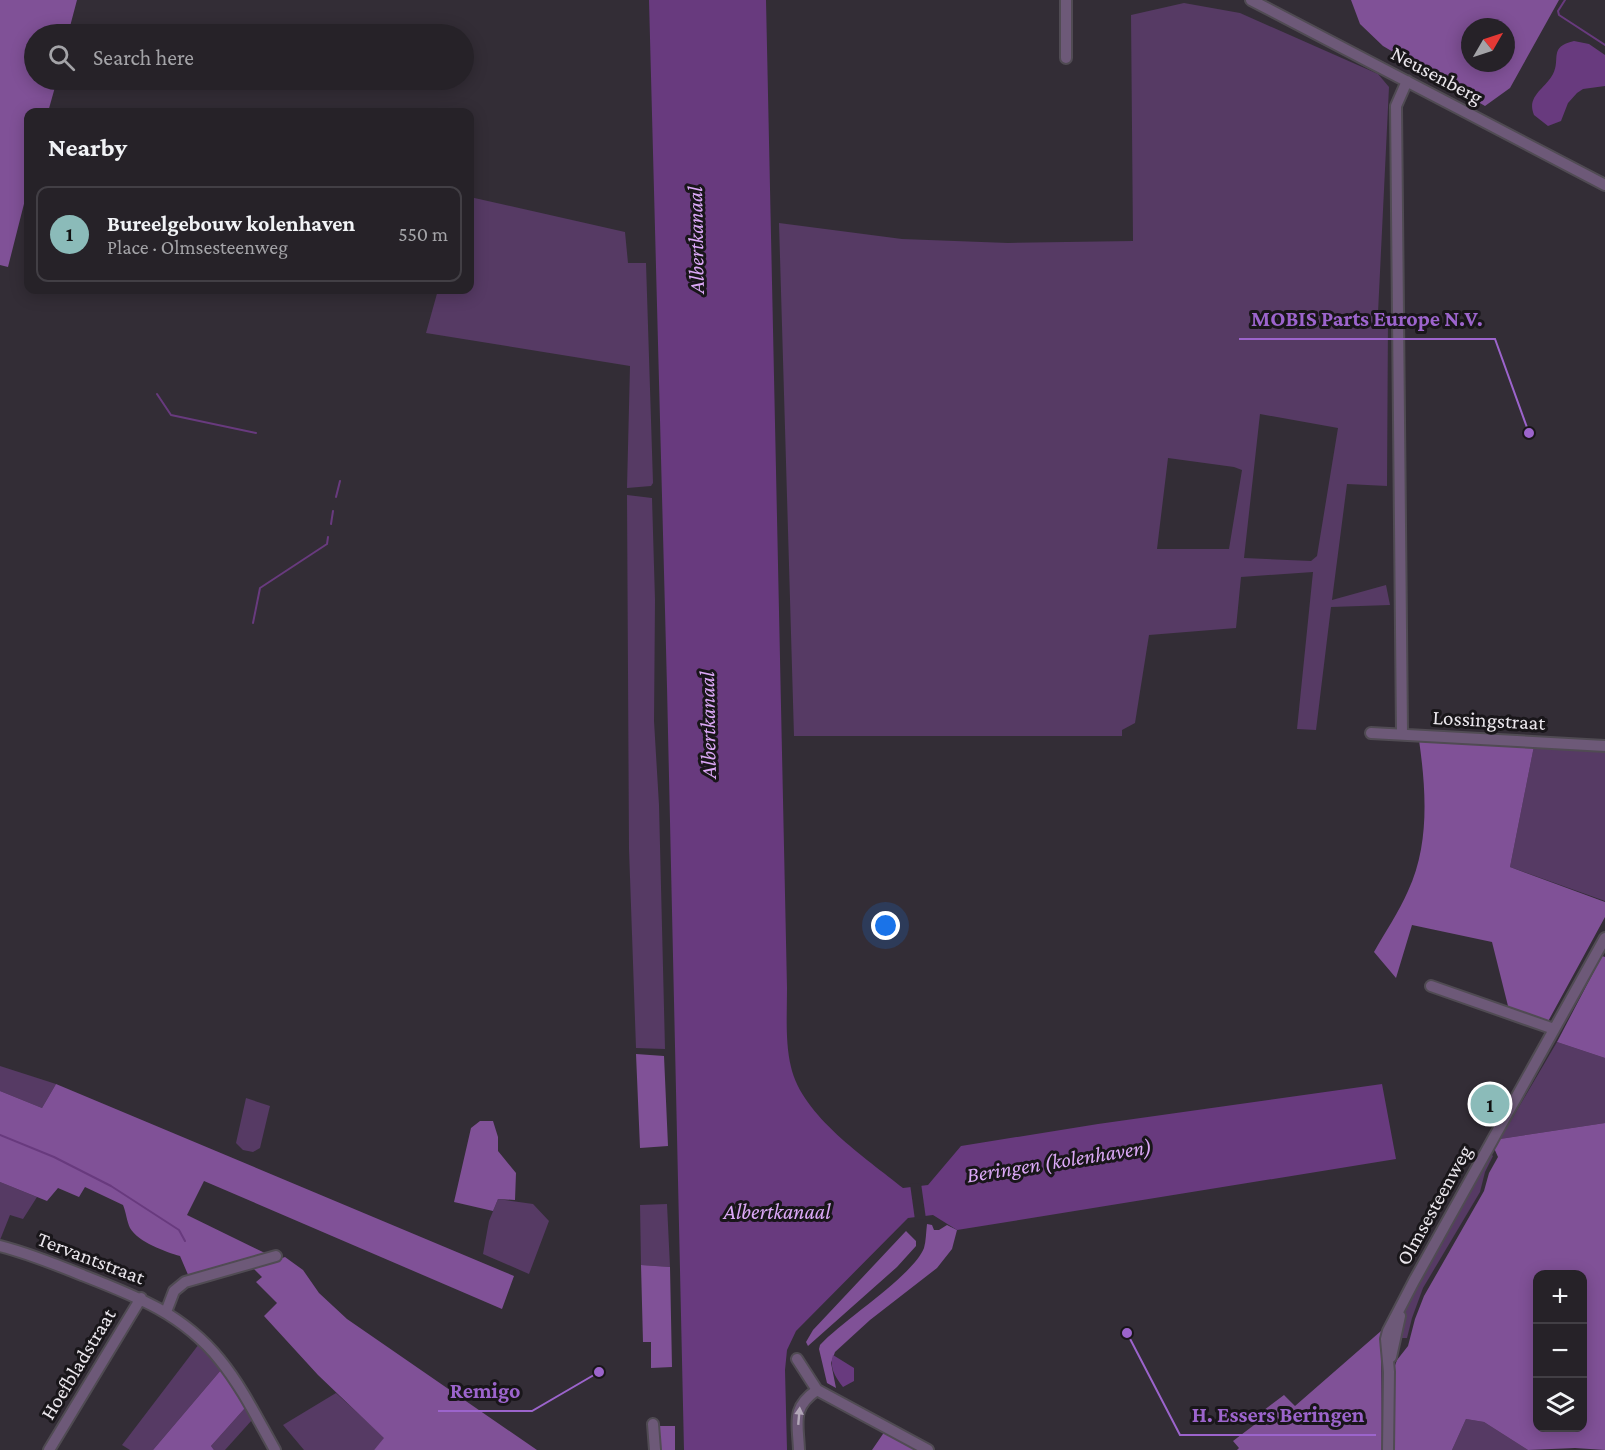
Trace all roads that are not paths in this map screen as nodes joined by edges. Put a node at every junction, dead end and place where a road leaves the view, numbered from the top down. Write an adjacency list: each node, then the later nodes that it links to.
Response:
1 (1251, 0): 4 (street, Neusenberg)
2 (1070, 1): 3 (street)
3 (1066, 57)
4 (1407, 81): 5 (street, Neusenberg); 7 (street)
5 (1605, 185)
6 (1371, 733): 7 (street, Lossingstraat)
7 (1402, 734): 8 (street, Lossingstraat)
8 (1605, 746)
9 (1605, 938): 11 (street, Olmsesteenweg)
10 (1431, 986): 11 (street)
11 (1554, 1029): 24 (street, Olmsesteenweg)
12 (0, 1246): 14 (street, Tervantstraat)
13 (276, 1256): 15 (street)
14 (141, 1298): 15 (street, Tervantstraat); 19 (street, Hoefbladstraat)
15 (166, 1312): 20 (street, Tervantstraat)
16 (797, 1359): 17 (street)
17 (817, 1390): 22 (street, one-way to 17); 23 (street)
18 (653, 1424): 21 (street)
19 (49, 1450)
20 (275, 1450)
21 (655, 1450)
22 (798, 1450)
23 (928, 1450)
24 (1388, 1450)

